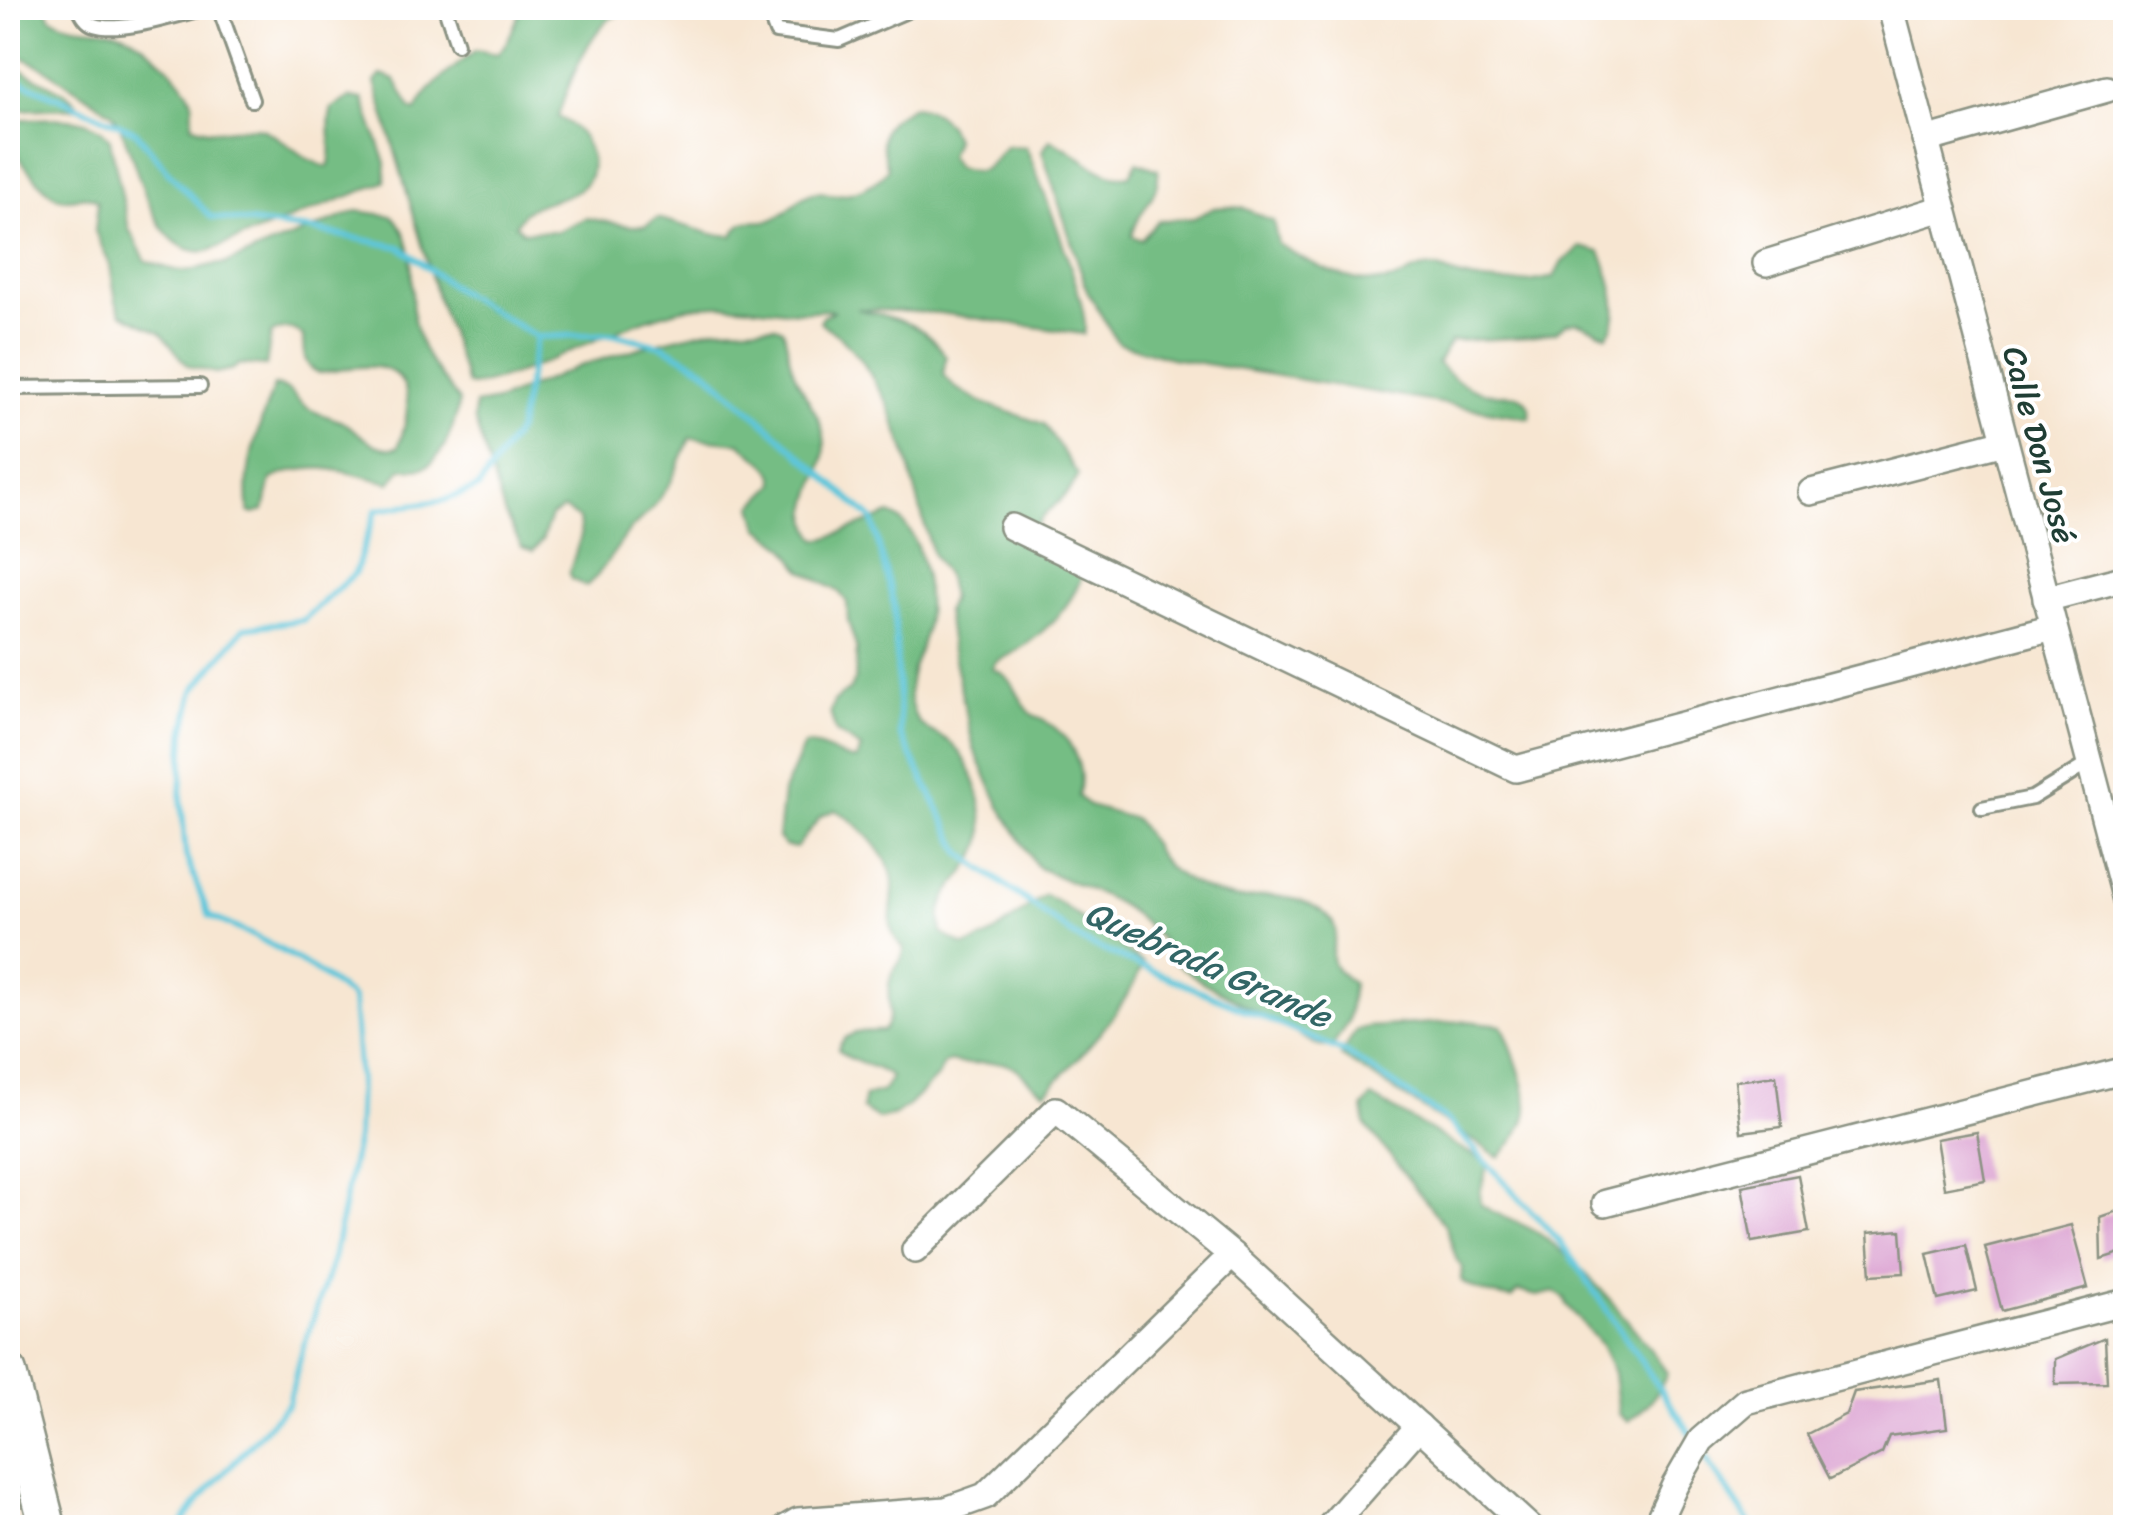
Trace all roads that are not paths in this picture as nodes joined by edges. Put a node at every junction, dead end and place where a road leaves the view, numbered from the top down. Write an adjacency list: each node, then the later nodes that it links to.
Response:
1 (79, 8): 2 (lane)
2 (207, 8)
3 (219, 8): 10 (lane)
4 (445, 8): 8 (lane)
5 (767, 8): 6 (lane)
6 (914, 8)
7 (1891, 8): 11 (street, Calle Don José)
8 (457, 44)
9 (2107, 89): 11 (street)
10 (252, 100)
11 (1926, 140): 12 (street, Calle Don José)
12 (1944, 208): 13 (street); 16 (street, Calle Don José)
13 (1766, 263)
14 (200, 386): 15 (lane)
15 (8, 388)
16 (2005, 442): 17 (street); 20 (street, Calle Don José)
17 (1811, 492)
18 (1012, 527): 21 (street)
19 (2126, 578): 20 (street)
20 (2046, 599): 21 (street, Calle Don José)
21 (2053, 627): 22 (street, Calle Don José)
22 (2090, 763): 23 (lane); 24 (street, Calle Don José)
23 (1982, 808)
24 (2126, 900)
25 (2126, 1070): 26 (street)
26 (1606, 1203)
27 (915, 1250): 28 (street)
28 (1232, 1255): 31 (street); 33 (street)
29 (2126, 1302): 36 (street)
30 (8, 1371): 32 (main road)
31 (1419, 1426): 34 (street); 35 (street)
32 (48, 1528)
33 (786, 1528)
34 (1329, 1528)
35 (1530, 1528)
36 (1656, 1528)

